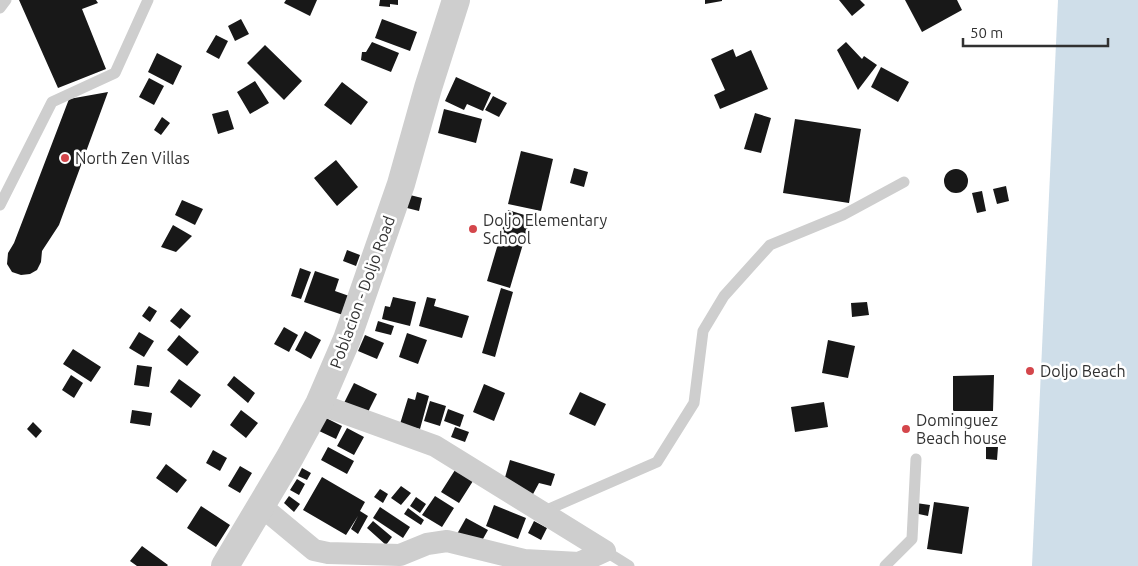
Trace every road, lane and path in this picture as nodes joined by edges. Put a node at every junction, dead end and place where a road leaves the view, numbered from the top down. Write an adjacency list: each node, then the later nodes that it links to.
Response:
1 (6, 0): 4 (lane)
2 (148, 0): 6 (lane)
3 (456, 0): 7 (street, Poblacion - Doljo Road)
4 (0, 8)
5 (904, 182): 10 (lane)
6 (0, 205)
7 (319, 404): 9 (street, Poblacion - Doljo Road); 10 (street)
8 (916, 459): 14 (lane)
9 (261, 506): 11 (street); 12 (street, Poblacion - Doljo Road)
10 (542, 512): 11 (street)
11 (605, 551): 13 (lane)
12 (225, 566)
13 (629, 566)
14 (885, 566)

